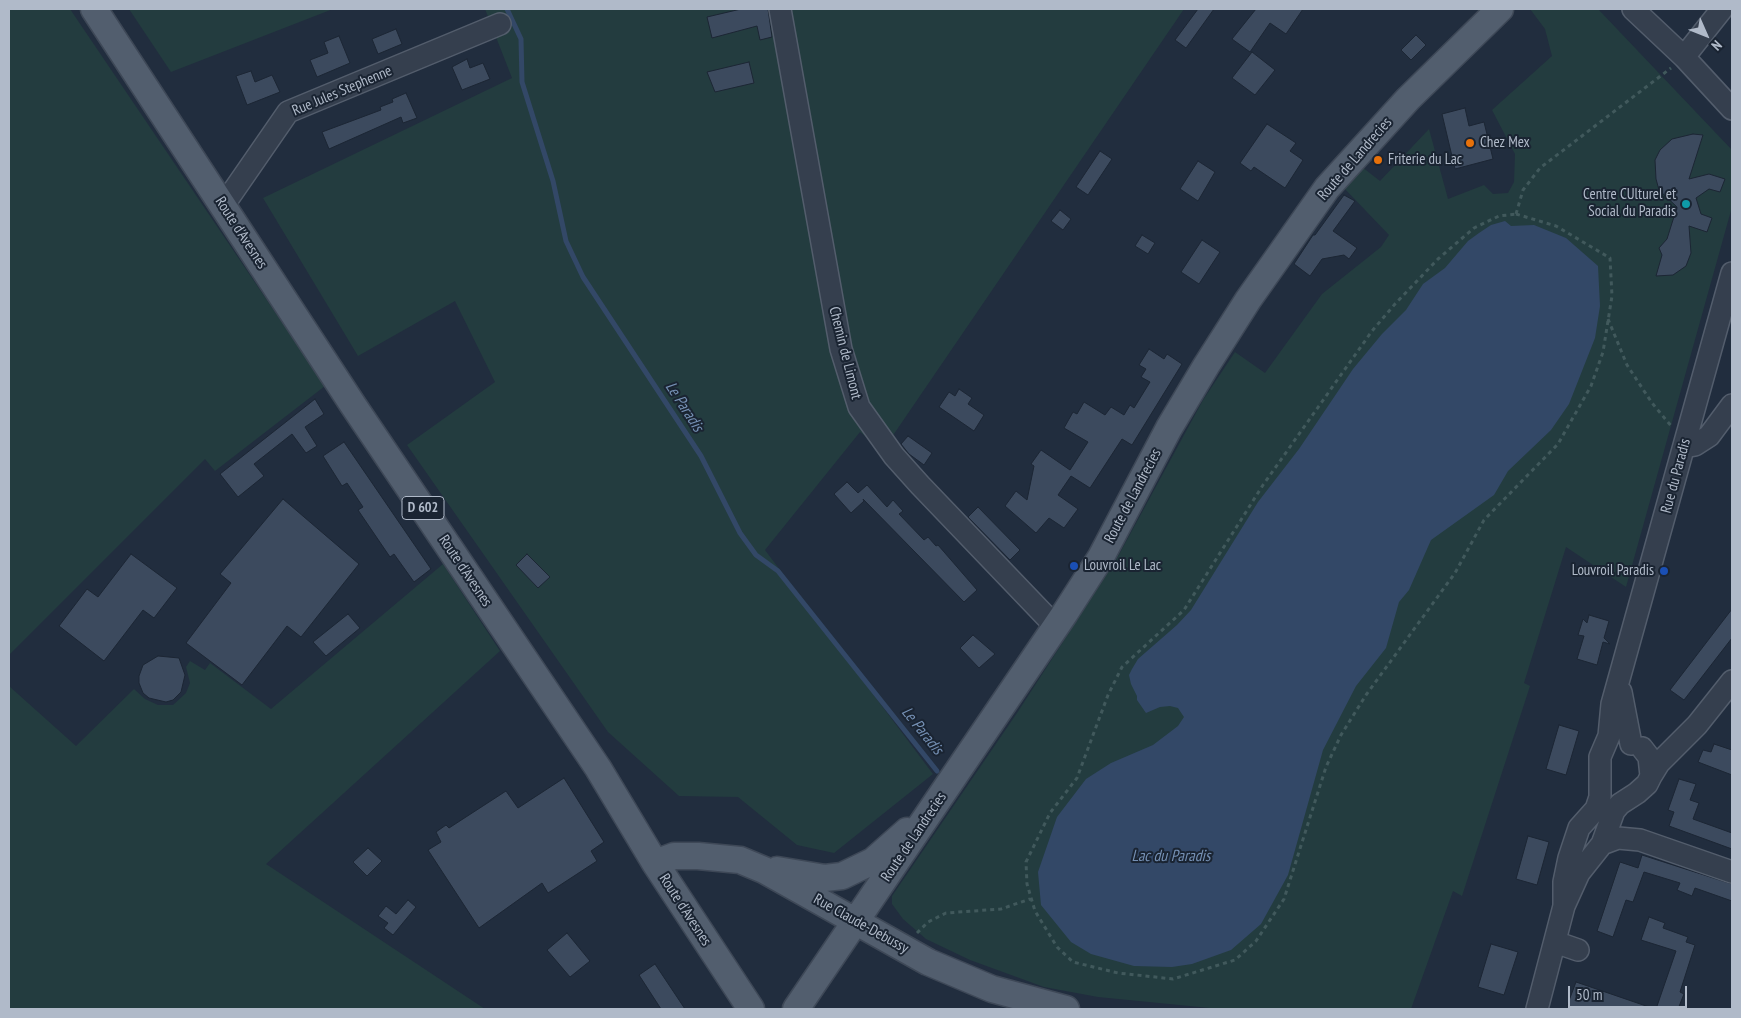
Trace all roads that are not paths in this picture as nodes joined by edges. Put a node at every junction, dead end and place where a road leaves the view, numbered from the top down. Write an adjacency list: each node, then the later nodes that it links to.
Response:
1 (94, 9): 9 (main road, Route d'Avesnes / D 602)
2 (780, 9): 13 (street, Chemin de Limont)
3 (1500, 9): 13 (main road, Route de Landrecies)
4 (1633, 9): 7 (street)
5 (1722, 9): 7 (street)
6 (500, 24): 9 (street, Rue Jules Stephenne)
7 (1684, 57): 8 (street)
8 (1732, 109)
9 (223, 206): 25 (main road, Route d'Avesnes / D 602)
10 (1732, 273): 12 (street, Rue du Paradis)
11 (1732, 405): 12 (street)
12 (1680, 439): 14 (street, Rue du Paradis)
13 (1056, 626): 21 (main road, Route de Landrecies)
14 (1619, 680): 16 (street, Rue du Paradis); 18 (street, Rue du Paradis)
15 (1732, 681): 17 (street)
16 (1636, 746): 17 (street); 18 (street); 19 (street, Rue du Paradis)
17 (1672, 750): 19 (street)
18 (1600, 756): 23 (street)
19 (1651, 776): 20 (street)
20 (1627, 799): 22 (street); 24 (street)
21 (936, 805): 26 (main road); 29 (main road, Route de Landrecies)
22 (1640, 840): 24 (street); 27 (street)
23 (1575, 843): 24 (street); 28 (street)
24 (1598, 849): 28 (street)
25 (655, 863): 26 (main road, Rue Claude-Debussy); 32 (main road, Route d'Avesnes / D 602)
26 (764, 870): 29 (main road, Rue Claude-Debussy)
27 (1732, 872)
28 (1564, 906): 30 (street)
29 (855, 922): 33 (main road, Route de Landrecies); 34 (main road, Rue Claude-Debussy)
30 (1554, 942): 31 (street); 35 (street)
31 (1578, 950)
32 (751, 1009)
33 (796, 1009)
34 (1066, 1009)
35 (1537, 1009)

